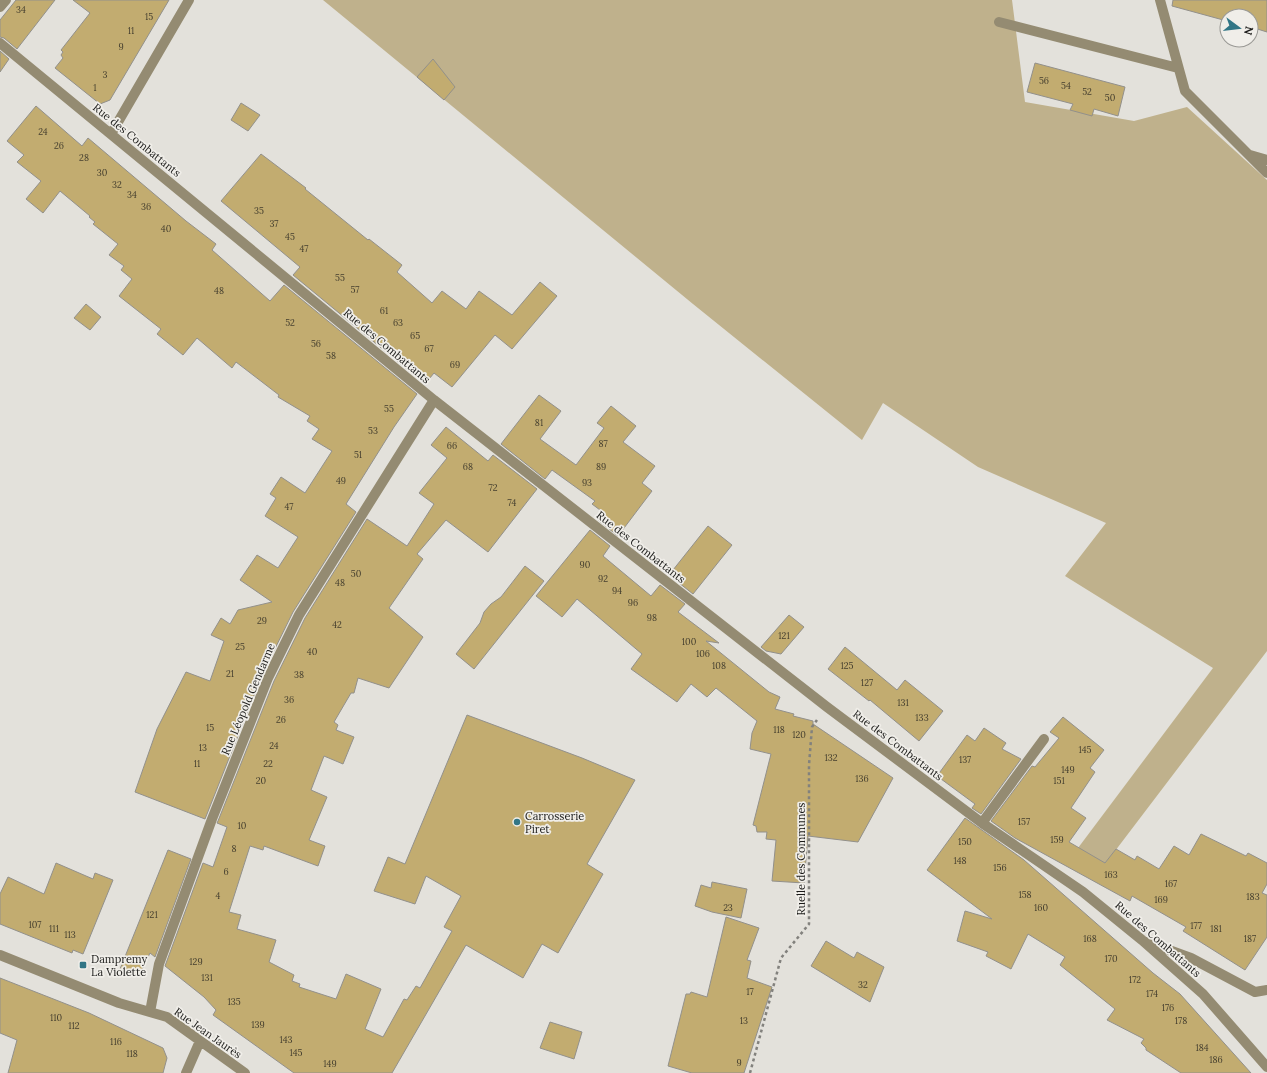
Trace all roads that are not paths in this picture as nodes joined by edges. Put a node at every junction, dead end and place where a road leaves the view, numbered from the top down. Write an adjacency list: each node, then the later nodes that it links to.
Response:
1 (6, 0): 4 (street)
2 (189, 0): 8 (street)
3 (1160, 0): 7 (street)
4 (0, 7)
5 (999, 22): 7 (street)
6 (0, 43): 8 (street, Rue des Combattants)
7 (1178, 68): 9 (street)
8 (112, 134): 12 (street, Rue des Combattants)
9 (1249, 155): 10 (street); 11 (street)
10 (1267, 160)
11 (1267, 173)
12 (434, 400): 14 (street, Rue des Combattants); 18 (street, Rue Léopold Gendarme)
13 (1044, 739): 14 (street)
14 (982, 823): 15 (street, Rue des Combattants)
15 (1142, 940): 17 (street); 20 (street, Rue des Combattants)
16 (0, 955): 18 (street, Rue Jean Jaurès)
17 (1267, 990)
18 (150, 1012): 19 (street, Rue Jean Jaurès)
19 (200, 1041): 21 (street); 22 (street, Rue Jean Jaurès)
20 (1267, 1067)
21 (186, 1073)
22 (245, 1073)

